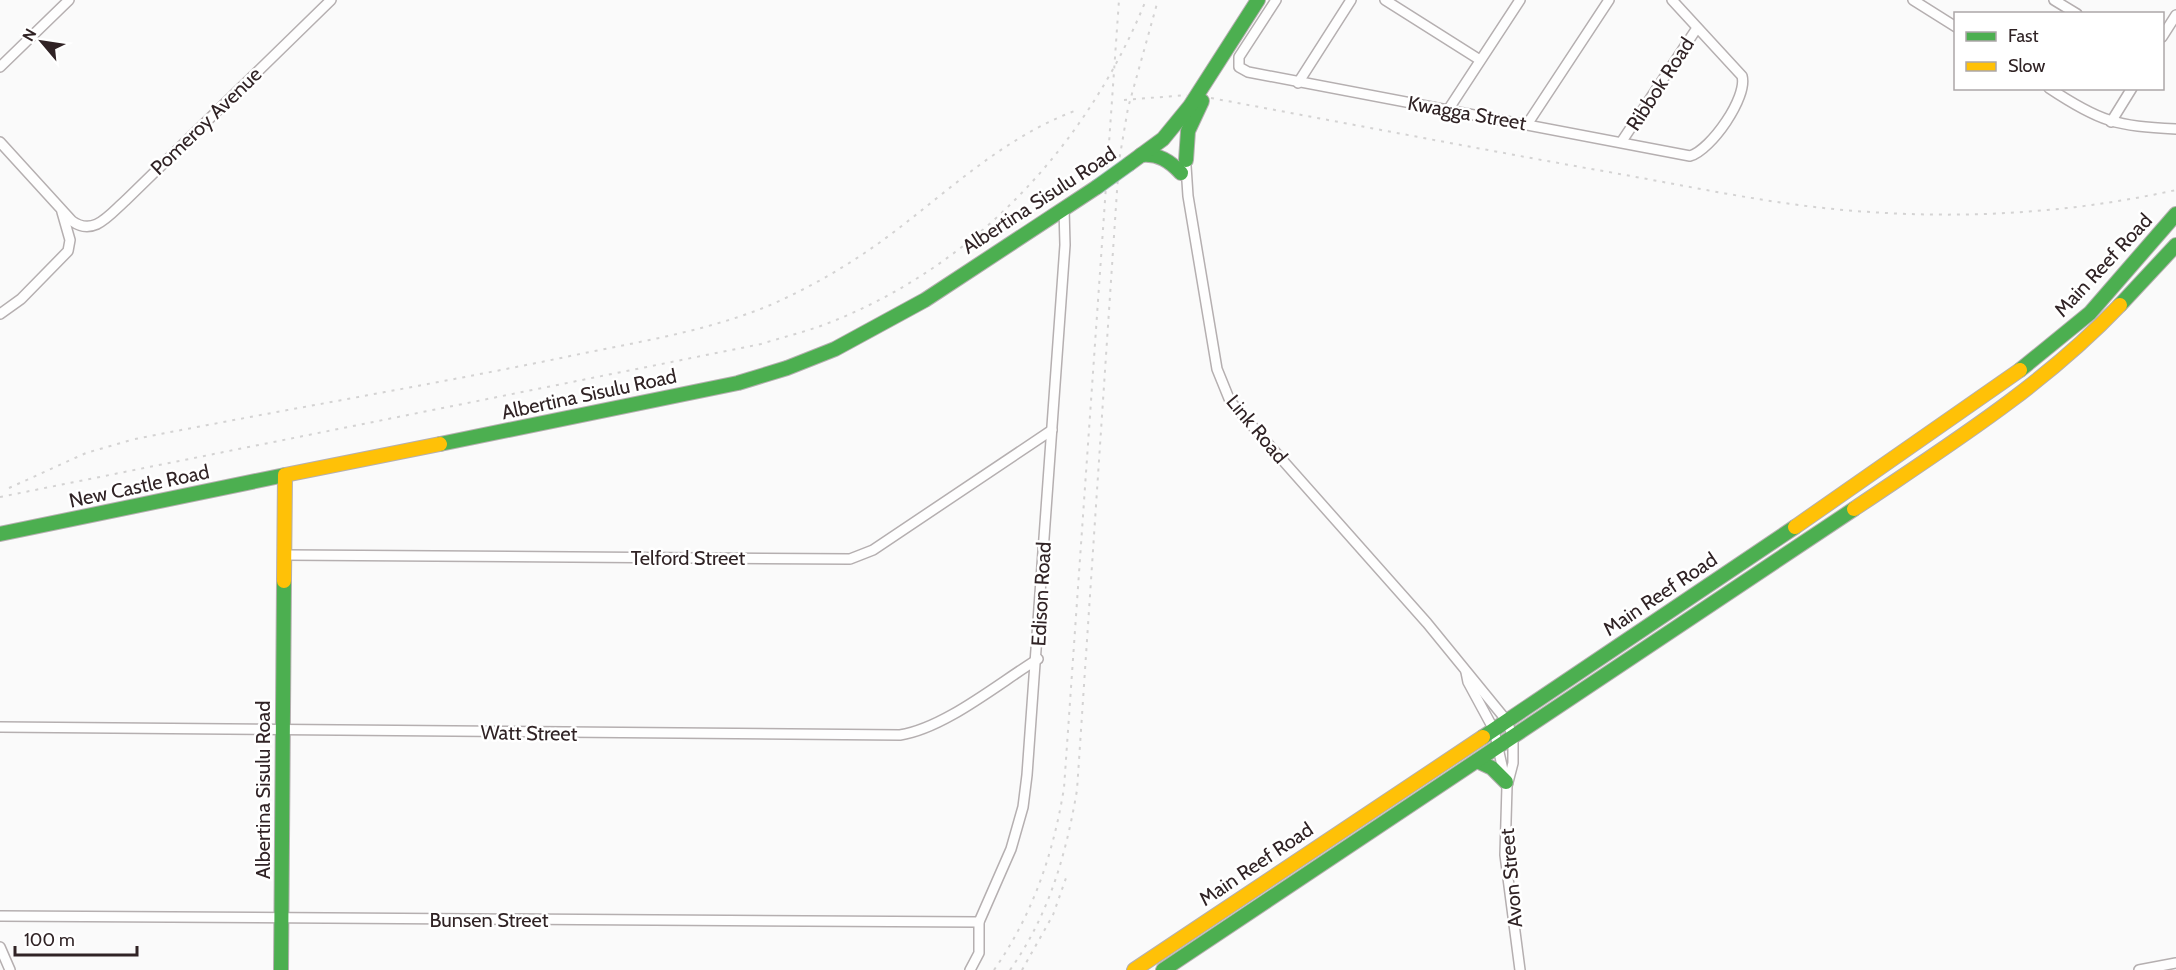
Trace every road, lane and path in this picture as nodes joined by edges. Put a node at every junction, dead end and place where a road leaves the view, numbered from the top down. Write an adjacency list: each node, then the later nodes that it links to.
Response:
1 (69, 0): 19 (street)
2 (331, 0): 33 (street, Pomeroy Avenue)
3 (1258, 0): 16 (main road, Albertina Sisulu Road)
4 (1276, 0): 20 (street, Kwagga Street)
5 (1351, 0): 20 (street)
6 (1386, 0): 18 (street)
7 (1520, 0): 18 (street)
8 (1609, 0): 25 (street)
9 (1672, 0): 15 (street)
10 (1913, 0): 14 (street)
11 (2054, 0): 12 (street)
12 (2074, 12)
13 (2176, 15): 17 (street)
14 (1954, 26)
15 (1697, 28): 28 (street, Ribbok Road); 28 (street, Kwagga Street)
16 (1239, 29): 27 (main road, Albertina Sisulu Road); 31 (main road)
17 (2164, 35)
18 (1480, 60): 23 (street)
19 (0, 67)
20 (1299, 83): 23 (street, Kwagga Street)
21 (2052, 90): 24 (street)
22 (2131, 90): 24 (street)
23 (1448, 110): 25 (street, Kwagga Street)
24 (2111, 122): 26 (street)
25 (1528, 123): 28 (street, Kwagga Street)
26 (2176, 129)
27 (1164, 138): 30 (main road, Albertina Sisulu Road); 31 (street); 31 (street)
28 (1622, 141)
29 (0, 142): 33 (street)
30 (1141, 155): 31 (main road); 32 (main road, Albertina Sisulu Road, bridge)
31 (1183, 166): 46 (street, Link Road)
32 (1064, 208): 37 (street, Edison Road); 38 (main road, Albertina Sisulu Road)
33 (62, 210): 36 (street)
34 (2176, 214): 39 (main road, Main Reef Road)
35 (2176, 245): 40 (main road, Main Reef Road)
36 (0, 314)
37 (1052, 430): 44 (street, Telford Street); 45 (street, Edison Road)
38 (285, 475): 42 (main road, New Castle Road); 44 (main road, Albertina Sisulu Road)
39 (1844, 493): 40 (main road); 41 (main road, Main Reef Road)
40 (1855, 509): 43 (main road, Main Reef Road)
41 (1808, 518): 43 (main road); 47 (main road, Main Reef Road)
42 (0, 534)
43 (1818, 534): 51 (main road, Main Reef Road)
44 (285, 555): 49 (main road, Albertina Sisulu Road)
45 (1038, 659): 49 (street, Watt Street); 57 (street, Edison Road)
46 (1466, 672): 47 (street, Link Road); 50 (street, Link Road)
47 (1507, 721): 50 (main road, Main Reef Road); 51 (street, Link Road)
48 (0, 727): 49 (street, Watt Street)
49 (283, 730): 56 (main road, Albertina Sisulu Road)
50 (1494, 730): 52 (street, Link Road); 58 (main road, Main Reef Road)
51 (1513, 738): 52 (main road, Main Reef Road); 54 (street, Avon Street)
52 (1499, 746): 53 (main road, Main Reef Road); 54 (street, Avon Street)
53 (1477, 761): 54 (main road); 60 (main road, Main Reef Road)
54 (1506, 784): 67 (street, Avon Street)
55 (0, 916): 56 (street, Bunsen Street)
56 (281, 919): 57 (street, Bunsen Street); 63 (main road, Albertina Sisulu Road)
57 (979, 922): 64 (street, Edison Road)
58 (1181, 938): 60 (main road); 65 (main road, Main Reef Road)
59 (0, 947): 62 (street)
60 (1190, 952): 66 (main road, Main Reef Road)
61 (2171, 966): 68 (street)
62 (10, 970)
63 (280, 970)
64 (970, 970)
65 (1134, 970)
66 (1163, 970)
67 (1520, 970)
68 (2139, 970)

